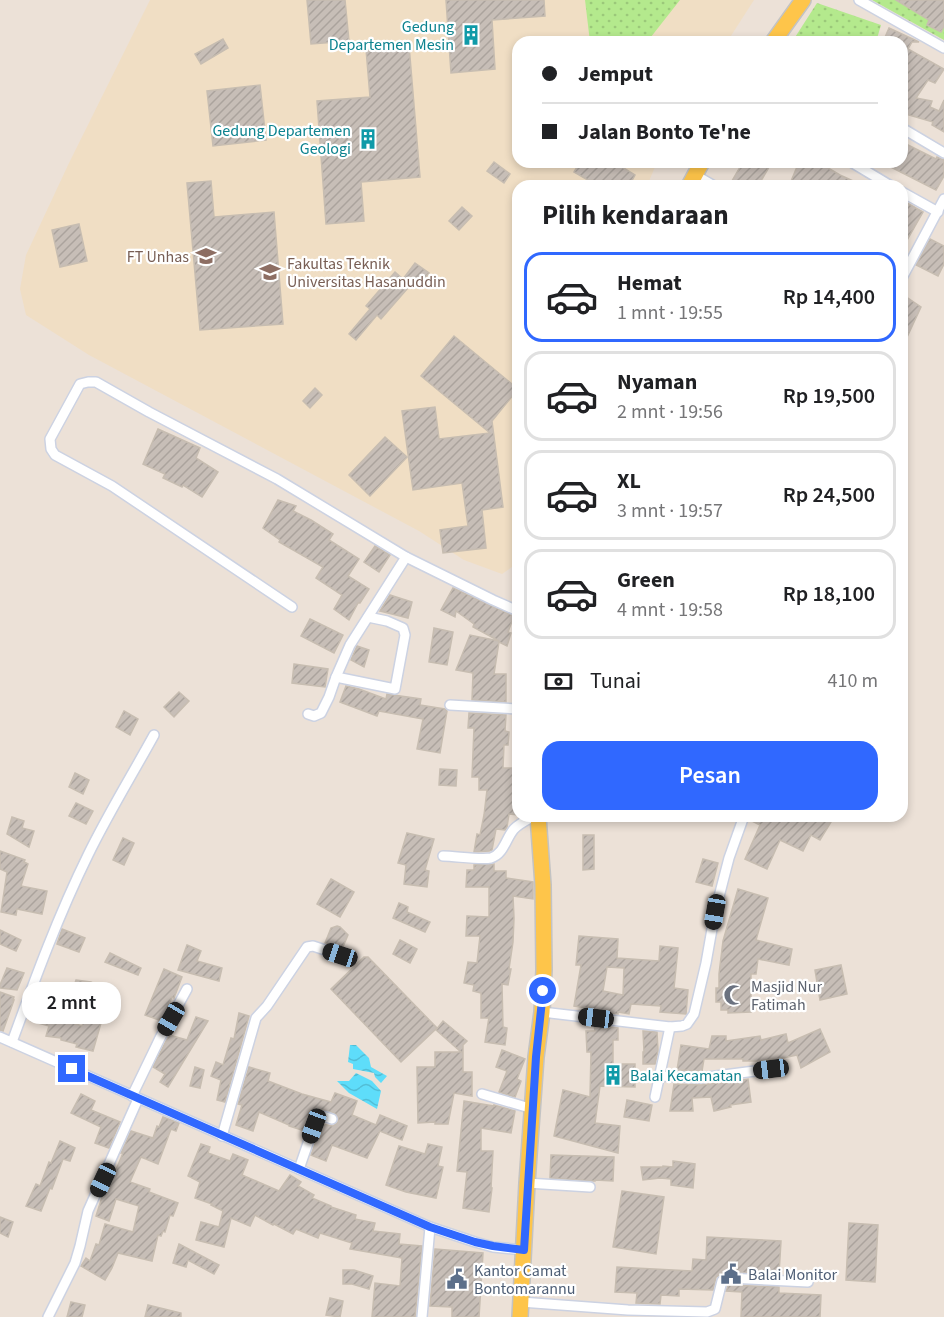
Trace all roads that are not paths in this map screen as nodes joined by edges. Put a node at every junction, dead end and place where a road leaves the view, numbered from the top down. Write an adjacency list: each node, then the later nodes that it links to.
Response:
1 (803, 0): 3 (main road)
2 (859, 0): 4 (street)
3 (777, 36)
4 (944, 48)
5 (908, 132): 6 (street)
6 (944, 153)
7 (861, 168): 8 (street)
8 (881, 180)
9 (908, 195): 11 (street)
10 (944, 199): 11 (street)
11 (938, 212): 12 (street)
12 (908, 267)
13 (406, 557): 14 (street); 15 (street); 16 (street)
14 (292, 607)
15 (512, 608)
16 (368, 617): 17 (street); 17 (street)
17 (336, 677): 20 (street)
18 (450, 705): 19 (street)
19 (512, 710)
20 (308, 714)
21 (154, 735): 31 (street)
22 (523, 822): 25 (street)
23 (537, 822): 28 (main road)
24 (742, 822): 29 (street)
25 (443, 856)
26 (340, 955): 39 (street)
27 (187, 989): 35 (street)
28 (542, 1012): 29 (street); 37 (main road)
29 (670, 1027): 33 (street)
30 (0, 1037): 31 (street)
31 (12, 1042): 35 (street)
32 (771, 1069): 33 (street)
33 (659, 1076): 36 (street)
34 (482, 1094): 37 (street)
35 (135, 1097): 39 (street); 47 (street)
36 (655, 1097)
37 (533, 1108): 41 (main road)
38 (332, 1119): 40 (street)
39 (222, 1136): 40 (street)
40 (298, 1169): 43 (street)
41 (527, 1183): 42 (street); 44 (main road)
42 (590, 1187)
43 (430, 1227): 44 (street); 48 (street)
44 (524, 1250): 46 (main road)
45 (808, 1282): 46 (street)
46 (520, 1309)
47 (48, 1317)
48 (422, 1317)

